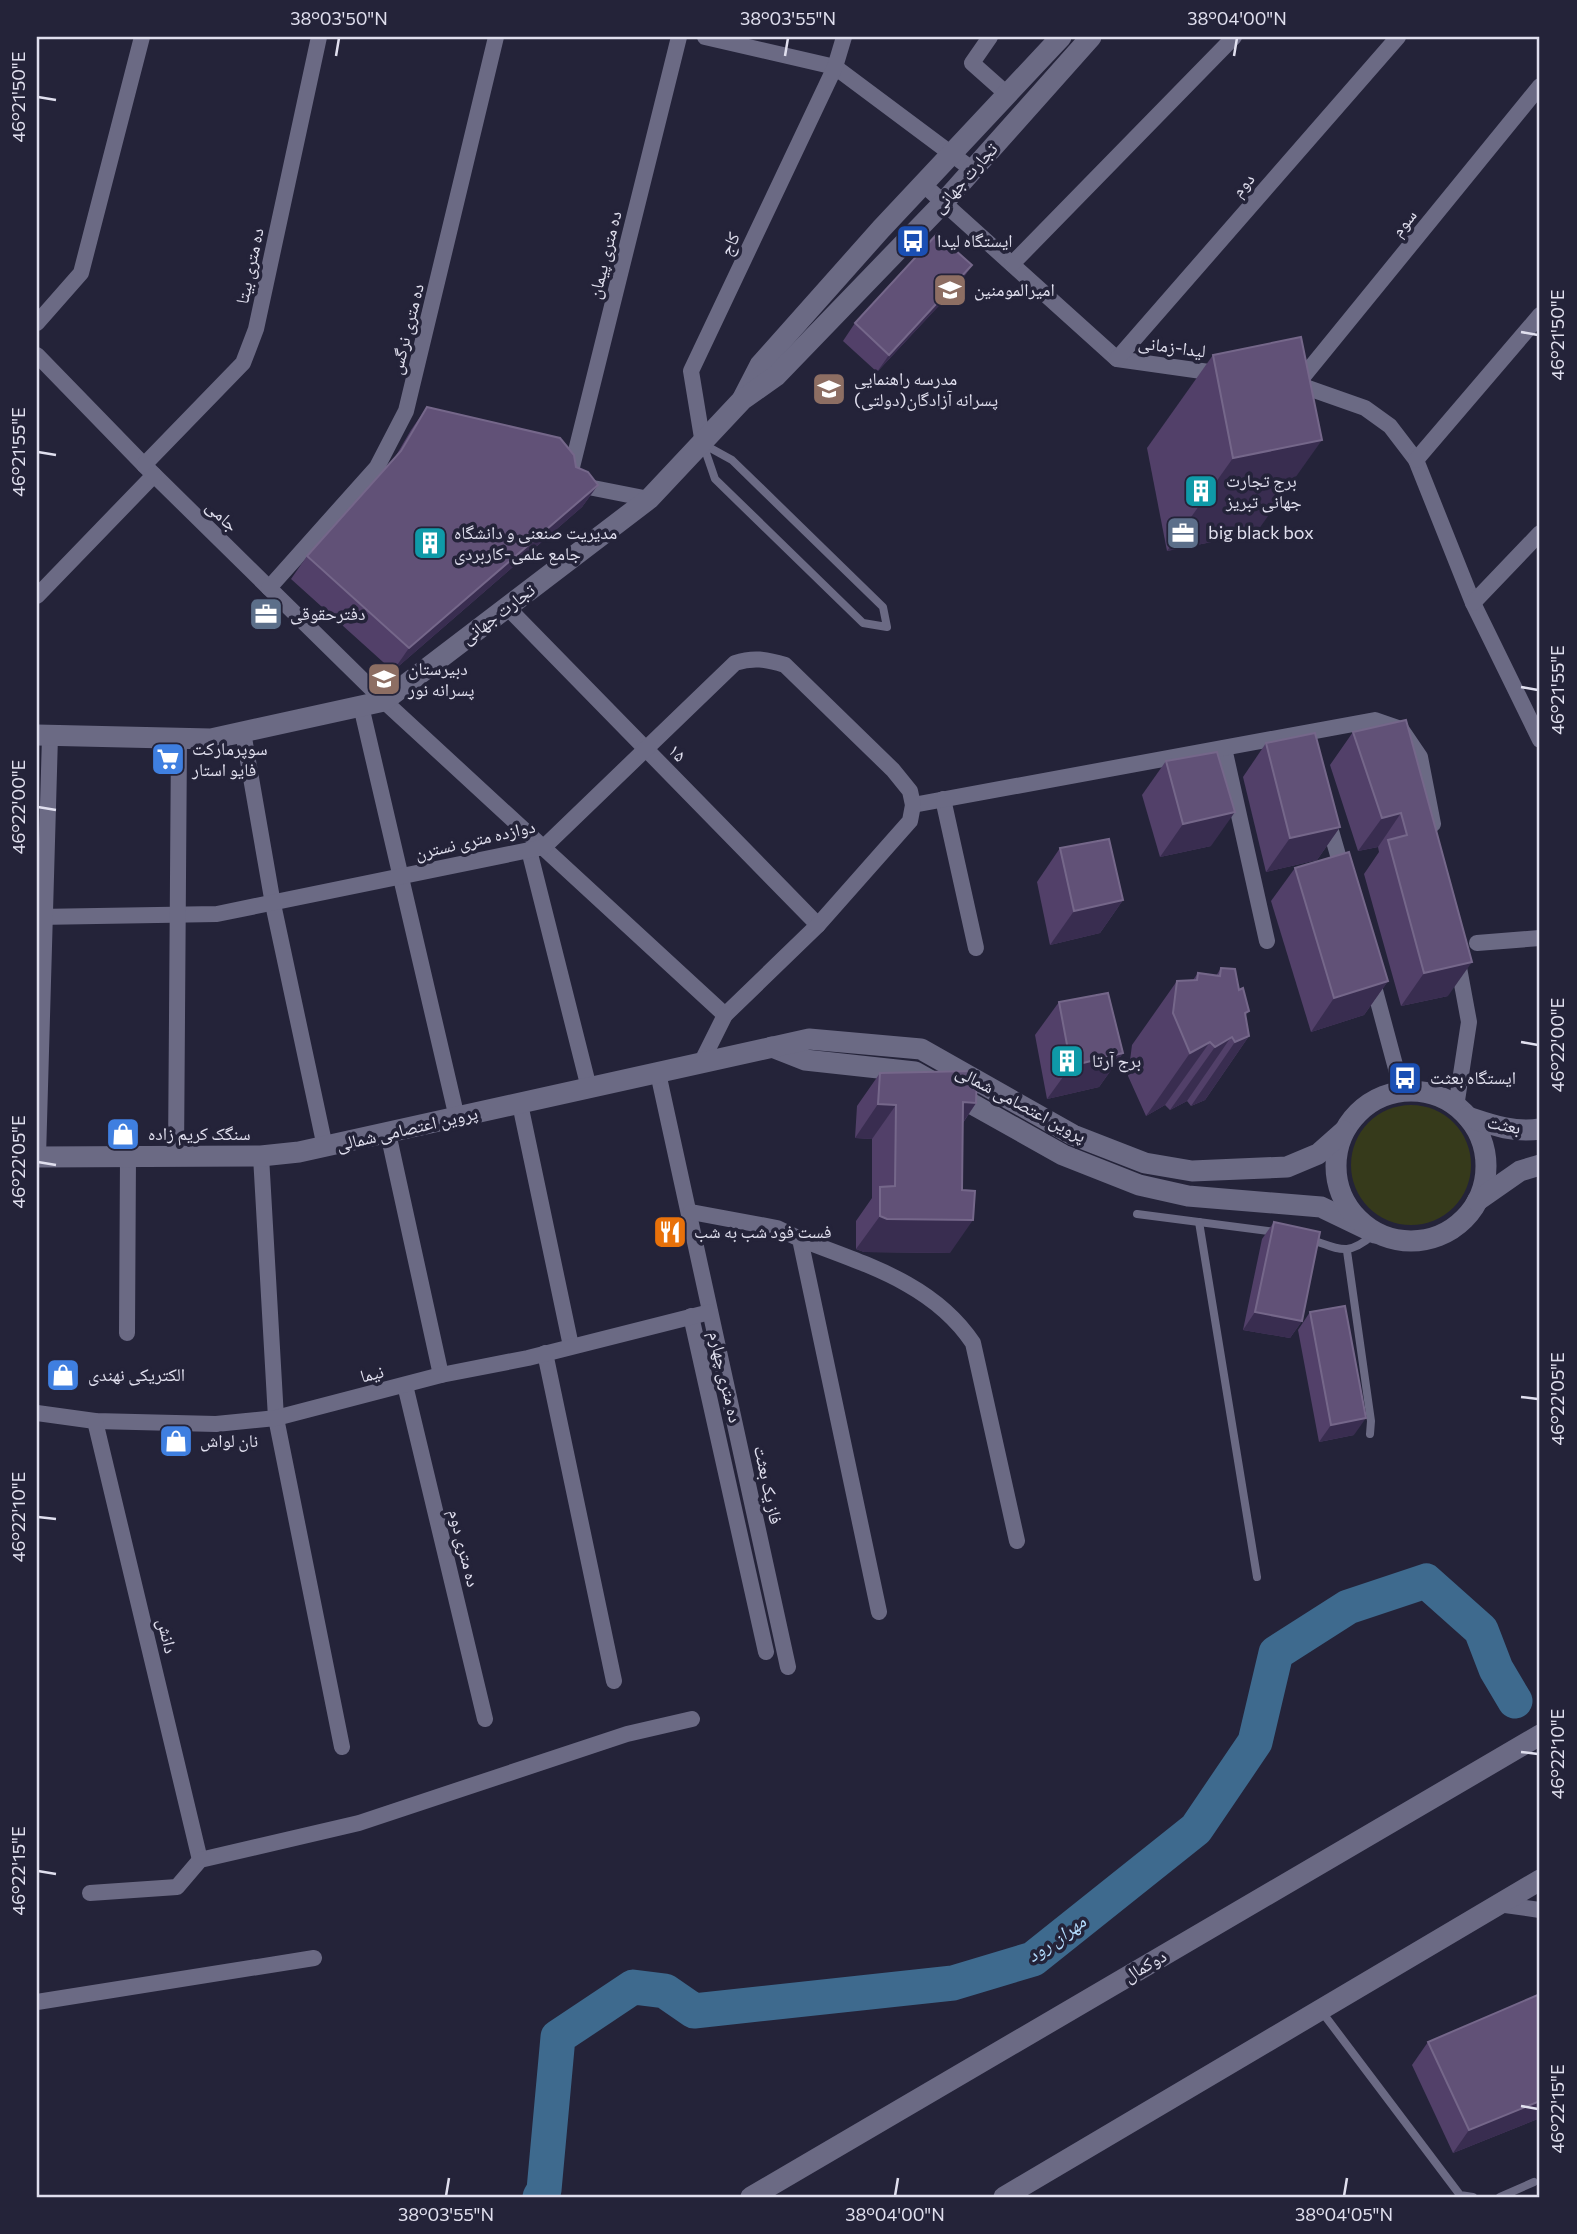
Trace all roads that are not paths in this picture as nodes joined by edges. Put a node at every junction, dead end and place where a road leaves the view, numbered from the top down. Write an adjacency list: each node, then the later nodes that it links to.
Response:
1 (142, 37): 21 (street)
2 (319, 37): 32 (street, ده متری بیتا)
3 (496, 37): 35 (street, ده متری نرگس)
4 (679, 37): 33 (street, ده متری پیمان)
5 (705, 37): 12 (street)
6 (844, 37): 12 (street, کاج)
7 (990, 37): 14 (street)
8 (1062, 37): 14 (main road, تجارت جهانی)
9 (1091, 37): 16 (main road, تجارت جهانی)
10 (1234, 37): 19 (street)
11 (1398, 37): 23 (street, دوم)
12 (835, 67): 15 (street); 30 (street, کاج)
13 (1540, 86): 28 (street, سوم)
14 (1008, 95): 15 (main road, تجارت جهانی)
15 (953, 154): 16 (street); 17 (main road, تجارت جهانی)
16 (973, 170): 18 (main road, تجارت جهانی)
17 (924, 184): 18 (street, لیدا-زمانی); 29 (main road, تجارت جهانی)
18 (944, 202): 19 (street, لیدا-زمانی); 29 (main road, تجارت جهانی)
19 (1012, 264): 23 (street, لیدا-زمانی)
20 (1540, 315): 31 (street)
21 (37, 323)
22 (37, 355): 24 (street, جامی)
23 (1117, 359): 25 (street, لیدا-زمانی)
24 (48, 368): 26 (street); 32 (street, جامی)
25 (1246, 377)
26 (37, 380)
27 (1272, 380): 28 (street)
28 (1298, 383): 31 (street)
29 (742, 400): 30 (main road, تجارت جهانی)
30 (703, 444): 30 (lane); 33 (main road, تجارت جهانی)
31 (1416, 460): 37 (street)
32 (149, 470): 35 (street, جامی); 36 (street, ده متری بیتا)
33 (649, 499): 38 (main road, تجارت جهانی)
34 (1540, 533): 37 (street)
35 (269, 588): 39 (street, جامی)
36 (37, 596)
37 (1474, 603): 41 (street)
38 (507, 607): 39 (main road, تجارت جهانی); 47 (street, ۱۵)
39 (384, 701): 40 (main road, تجارت جهانی); 52 (street, جامی)
40 (361, 706): 42 (main road, تجارت جهانی); 53 (street)
41 (1536, 722): 45 (street)
42 (243, 732): 44 (main road, تجارت جهانی); 55 (street)
43 (43, 736): 44 (main road, تجارت جهانی); 56 (street)
44 (179, 738): 57 (street)
45 (1540, 740)
46 (1224, 748): 48 (street); 51 (street); 60 (street)
47 (646, 749): 50 (street, دوازده متری نسترن); 52 (street, دوازده متری نسترن); 58 (street, ۱۵)
48 (943, 799): 50 (street); 63 (street)
49 (1323, 800): 54 (street)
50 (913, 805): 58 (street)
51 (1435, 836)
52 (537, 849): 53 (street, دوازده متری نسترن); 65 (street, جامی); 69 (street)
53 (401, 877): 55 (street, دوازده متری نسترن); 73 (street)
54 (1348, 893)
55 (273, 904): 57 (street, دوازده متری نسترن); 77 (street)
56 (39, 917): 57 (street, دوازده متری نسترن); 80 (street)
57 (178, 917): 81 (street)
58 (818, 925): 65 (street)
59 (1540, 938): 62 (street)
60 (1267, 941)
61 (1455, 943): 72 (street)
62 (1477, 943)
63 (976, 948)
64 (1366, 959): 70 (street)
65 (725, 1014): 67 (street)
66 (772, 1047): 67 (main road, پروین اعتصامی شمالی); 75 (main road, پروین اعتصامی شمالی); 88 (main road, پروین اعتصامی شمالی)
67 (701, 1063): 68 (main road, پروین اعتصامی شمالی)
68 (658, 1073): 69 (main road, پروین اعتصامی شمالی); 84 (street, فاز یک بعثت)
69 (589, 1088): 71 (main road, پروین اعتصامی شمالی)
70 (1402, 1091): 72 (main road); 75 (main road)
71 (520, 1104): 73 (main road, پروین اعتصامی شمالی); 95 (street)
72 (1462, 1112): 74 (main road, بعثت); 83 (main road)
73 (457, 1118): 76 (main road, پروین اعتصامی شمالی)
74 (1540, 1129)
75 (1344, 1131): 88 (main road)
76 (388, 1133): 77 (main road, پروین اعتصامی شمالی); 97 (street)
77 (325, 1147): 79 (main road, پروین اعتصامی شمالی)
78 (128, 1156): 80 (main road, پروین اعتصامی شمالی); 81 (main road, پروین اعتصامی شمالی); 94 (street)
79 (261, 1156): 81 (main road, پروین اعتصامی شمالی); 100 (street)
80 (37, 1157)
81 (176, 1157)
82 (1540, 1165): 83 (main road)
83 (1477, 1200): 88 (main road)
84 (691, 1212): 90 (street); 92 (street, فاز یک بعثت)
85 (1138, 1214): 86 (lane)
86 (1199, 1222): 87 (lane); 104 (lane)
87 (1290, 1233)
88 (1375, 1233): 91 (lane)
89 (1302, 1237): 91 (lane)
90 (800, 1239): 103 (street); 105 (street)
91 (1347, 1251): 102 (lane)
92 (710, 1312): 93 (street, نیما); 107 (street, فاز یک بعثت)
93 (691, 1316): 95 (street, نیما); 106 (street, ده متری چهارم)
94 (127, 1333)
95 (570, 1346): 96 (street, نیما)
96 (545, 1353): 97 (street, نیما); 108 (street)
97 (441, 1375): 98 (street, نیما)
98 (405, 1385): 100 (street, نیما); 109 (street, ده متری دوم)
99 (37, 1413): 101 (street, نیما)
100 (276, 1418): 101 (street, نیما); 112 (street)
101 (95, 1421): 113 (street, دانش)
102 (1370, 1434)
103 (1017, 1541)
104 (1257, 1577)
105 (879, 1612)
106 (766, 1652)
107 (788, 1667)
108 (614, 1681)
109 (485, 1719)
110 (692, 1719): 113 (street)
111 (1540, 1735): 122 (main road, دوکمال)
112 (342, 1747)
113 (201, 1860): 115 (street)
114 (1540, 1880): 116 (main road)
115 (90, 1893)
116 (1499, 1904): 117 (street); 120 (main road)
117 (1540, 1910)
118 (314, 1958): 119 (street)
119 (37, 2002)
120 (1321, 2009): 123 (main road); 124 (lane)
121 (1534, 2182): 125 (lane)
122 (751, 2197)
123 (1004, 2197)
124 (1473, 2197)
125 (1500, 2197)

